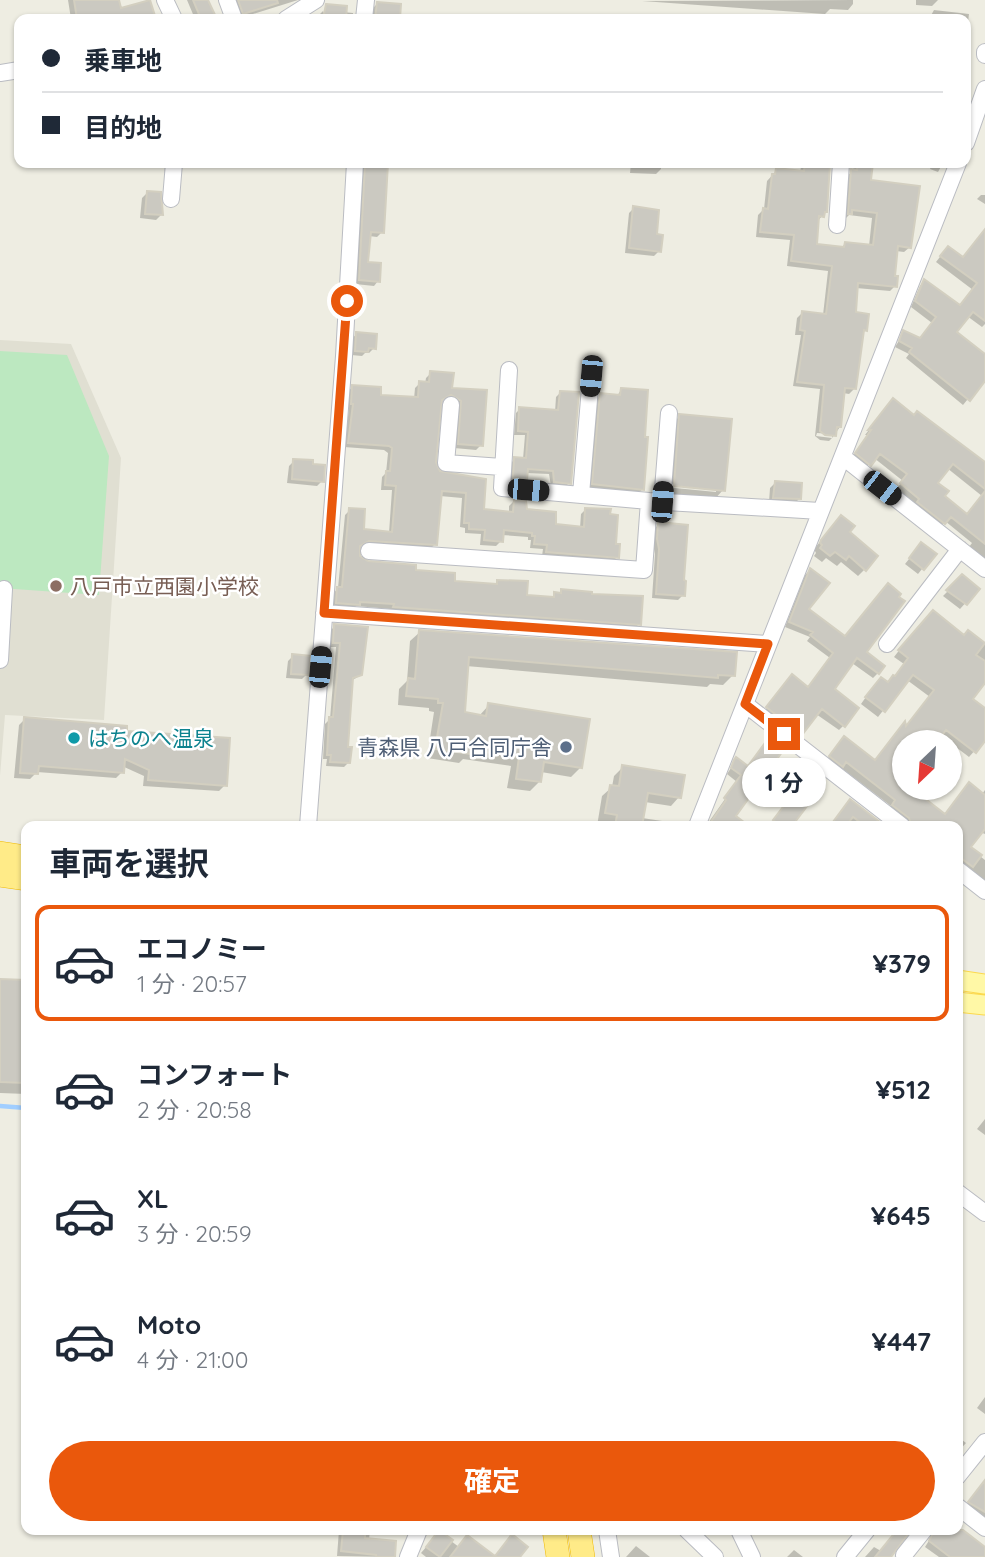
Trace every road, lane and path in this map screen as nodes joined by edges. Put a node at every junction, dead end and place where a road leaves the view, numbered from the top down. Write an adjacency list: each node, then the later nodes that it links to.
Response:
1 (316, 0): 2 (street)
2 (294, 14)
3 (985, 89): 4 (street)
4 (971, 130)
5 (174, 168): 9 (street)
6 (355, 168): 24 (street)
7 (841, 168): 10 (street)
8 (956, 168): 15 (street)
9 (171, 199)
10 (837, 226)
11 (509, 370): 16 (street)
12 (591, 376): 17 (street)
13 (451, 405): 16 (street)
14 (669, 413): 18 (street)
15 (843, 457): 19 (street); 20 (street)
16 (502, 467): 17 (street)
17 (581, 494): 18 (street)
18 (655, 501): 19 (street); 21 (street)
19 (820, 511): 25 (street)
20 (960, 549): 22 (street); 26 (street)
21 (369, 551)
22 (985, 569)
23 (4, 589): 27 (street)
24 (324, 613): 25 (street); 29 (street)
25 (768, 644): 28 (street)
26 (887, 644)
27 (0, 660)
28 (745, 704): 30 (street); 31 (street)
29 (307, 821)
30 (699, 821)
31 (896, 821)
32 (0, 853): 33 (highway)
33 (21, 856)
34 (963, 874): 37 (street)
35 (0, 875): 36 (highway)
36 (21, 878)
37 (985, 891)
38 (963, 981): 39 (main road)
39 (985, 984)
40 (963, 1003): 41 (main road)
41 (985, 1005)
42 (963, 1196): 43 (street)
43 (985, 1213)
44 (985, 1443): 45 (street)
45 (963, 1470)
46 (963, 1511): 47 (street)
47 (985, 1528)
48 (417, 1535): 57 (street)
49 (555, 1535): 58 (highway)
50 (580, 1535): 59 (highway)
51 (608, 1535): 60 (street)
52 (692, 1535): 61 (street)
53 (741, 1535): 62 (street)
54 (863, 1535): 63 (street)
55 (920, 1535): 56 (street)
56 (904, 1555)
57 (408, 1557)
58 (558, 1557)
59 (583, 1557)
60 (611, 1557)
61 (715, 1557)
62 (752, 1557)
63 (845, 1557)

